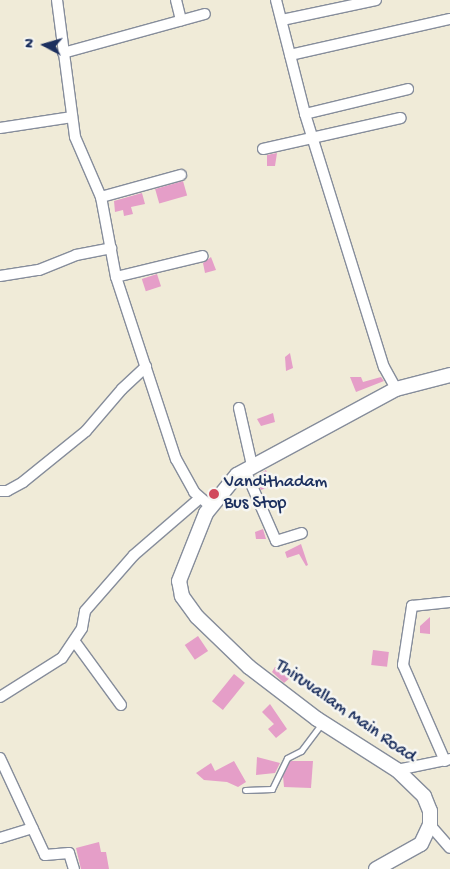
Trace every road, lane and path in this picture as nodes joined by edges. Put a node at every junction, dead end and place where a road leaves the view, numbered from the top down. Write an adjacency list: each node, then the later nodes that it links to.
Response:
1 (57, 0): 9 (street)
2 (176, 0): 7 (street)
3 (276, 0): 8 (street)
4 (376, 0): 8 (street)
5 (204, 14): 7 (street)
6 (450, 19): 10 (street)
7 (181, 20): 9 (street)
8 (282, 20): 10 (street)
9 (63, 53): 13 (street)
10 (290, 55): 12 (street)
11 (408, 89): 12 (street)
12 (305, 114): 16 (street)
13 (72, 117): 15 (street); 19 (street)
14 (401, 118): 16 (street)
15 (0, 128)
16 (313, 138): 17 (street); 26 (street)
17 (263, 149)
18 (181, 175): 19 (street)
19 (101, 197): 20 (street)
20 (111, 248): 22 (street); 23 (street)
21 (203, 256): 23 (street)
22 (0, 276)
23 (116, 276): 24 (street)
24 (146, 367): 29 (street); 30 (street)
25 (450, 375): 26 (main road, Thiruvallam Main Road)
26 (396, 389): 28 (main road, Thiruvallam Main Road)
27 (239, 408): 28 (street)
28 (249, 467): 30 (main road, Thiruvallam Main Road); 31 (street)
29 (0, 491)
30 (205, 502): 33 (street); 36 (main road, Thiruvallam Main Road)
31 (302, 533)
32 (450, 602): 38 (street)
33 (75, 642): 34 (street); 35 (street)
34 (0, 697)
35 (121, 705)
36 (322, 722): 39 (main road, Thiruvallam Main Road); 40 (lane)
37 (0, 758): 42 (street)
38 (448, 760): 39 (street)
39 (397, 770): 41 (main road, Thiruvallam Main Road)
40 (245, 790)
41 (430, 825): 44 (street); 46 (main road)
42 (32, 828): 43 (street); 45 (street)
43 (0, 838)
44 (450, 848)
45 (74, 869)
46 (376, 869)

